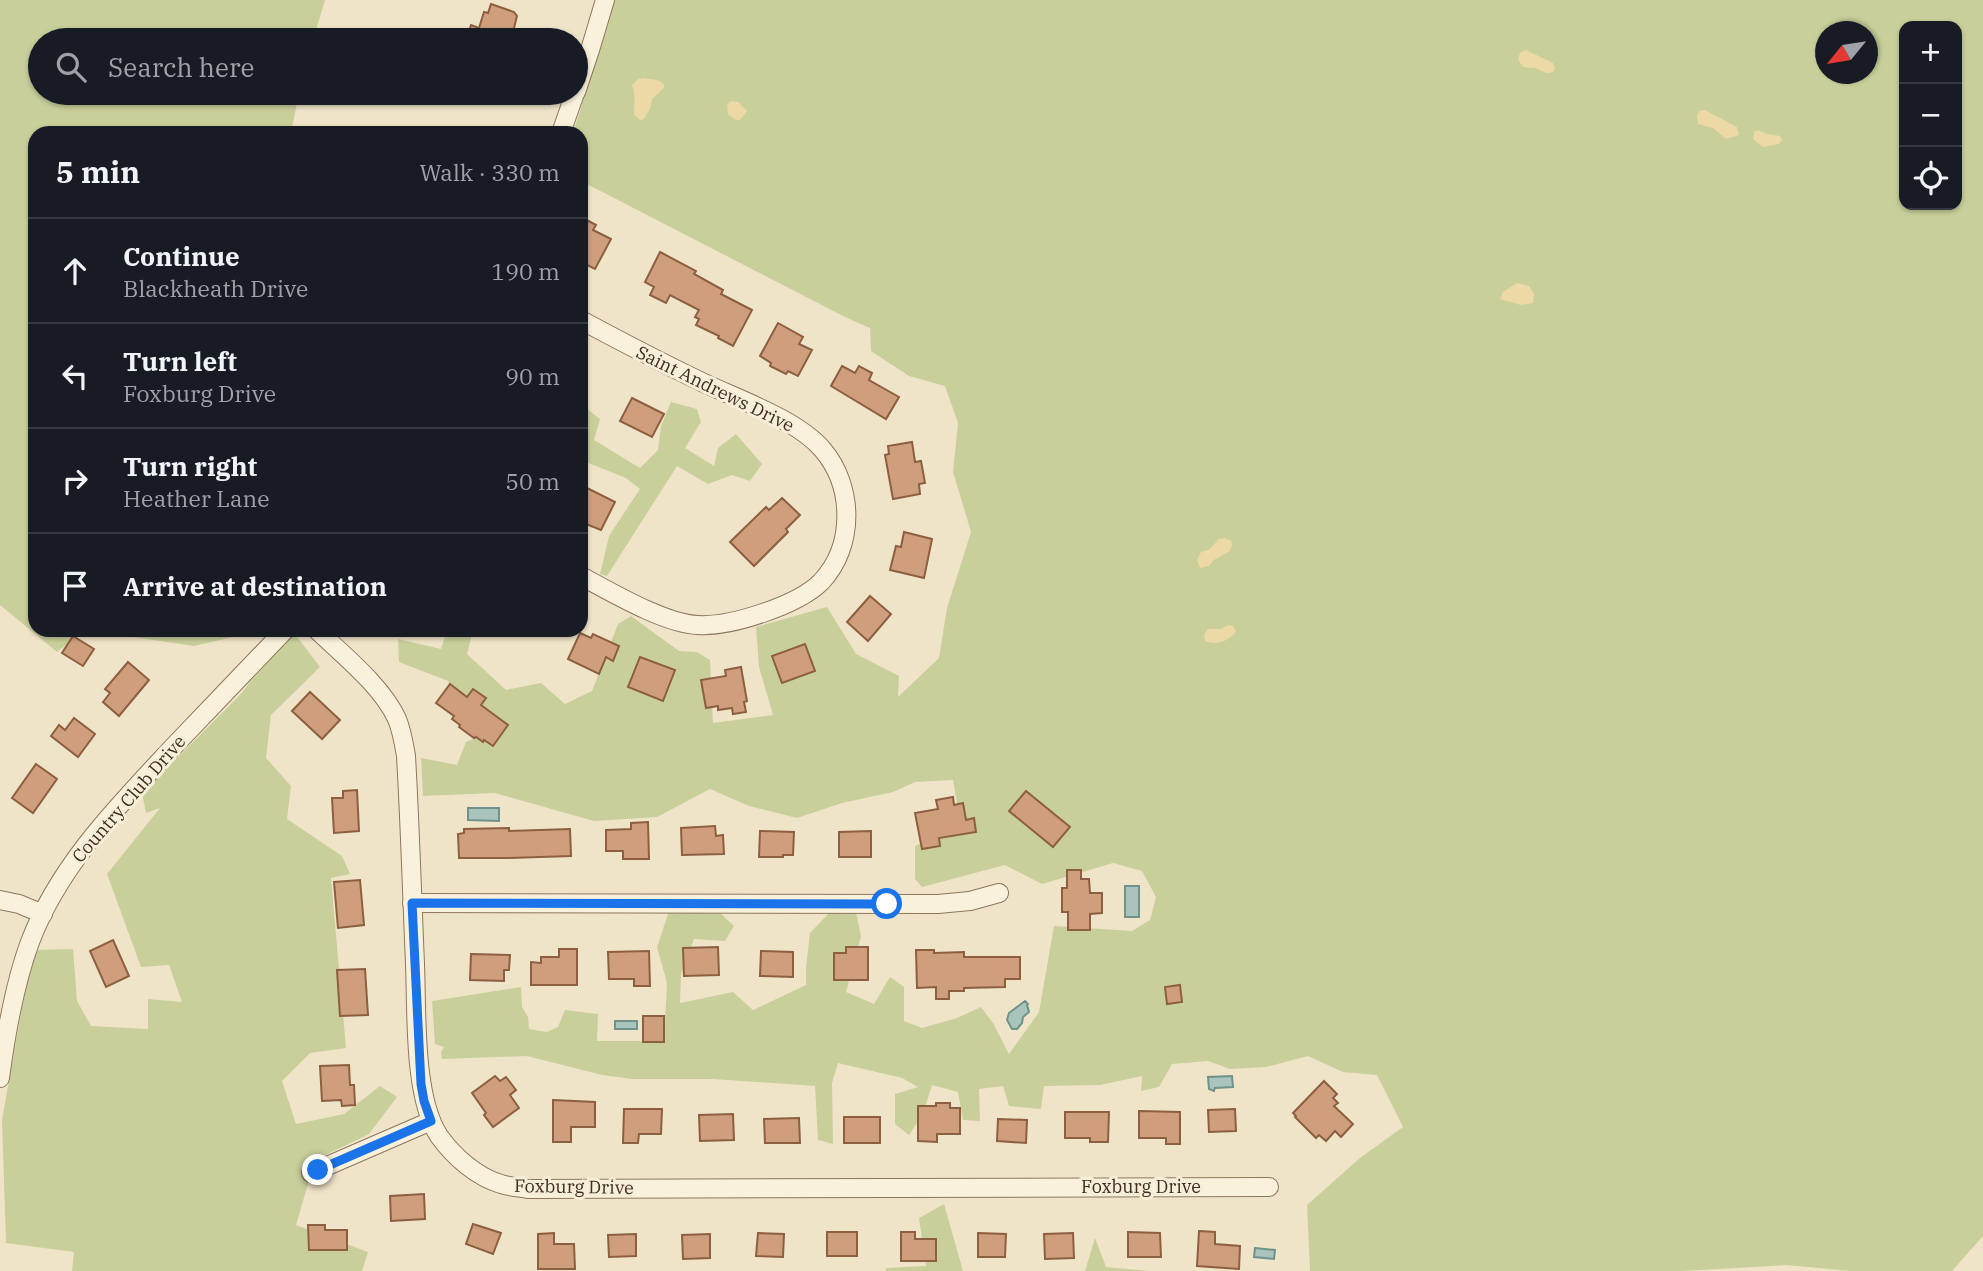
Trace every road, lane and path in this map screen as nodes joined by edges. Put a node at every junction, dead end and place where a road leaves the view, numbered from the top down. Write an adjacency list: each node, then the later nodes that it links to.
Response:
1 (605, 0): 2 (street)
2 (588, 56)
3 (571, 105): 4 (street)
4 (564, 126)
5 (588, 324): 6 (street, Saint Andrews Drive)
6 (588, 580)
7 (278, 637): 12 (street, Country Club Drive)
8 (324, 637): 11 (street, Foxburg Drive)
9 (999, 893): 11 (street)
10 (0, 900): 12 (street)
11 (412, 903): 14 (street, Foxburg Drive)
12 (43, 914): 13 (street, Country Club Drive)
13 (0, 1078)
14 (431, 1121): 15 (street); 16 (street, Foxburg Drive)
15 (311, 1173)
16 (1269, 1187)

